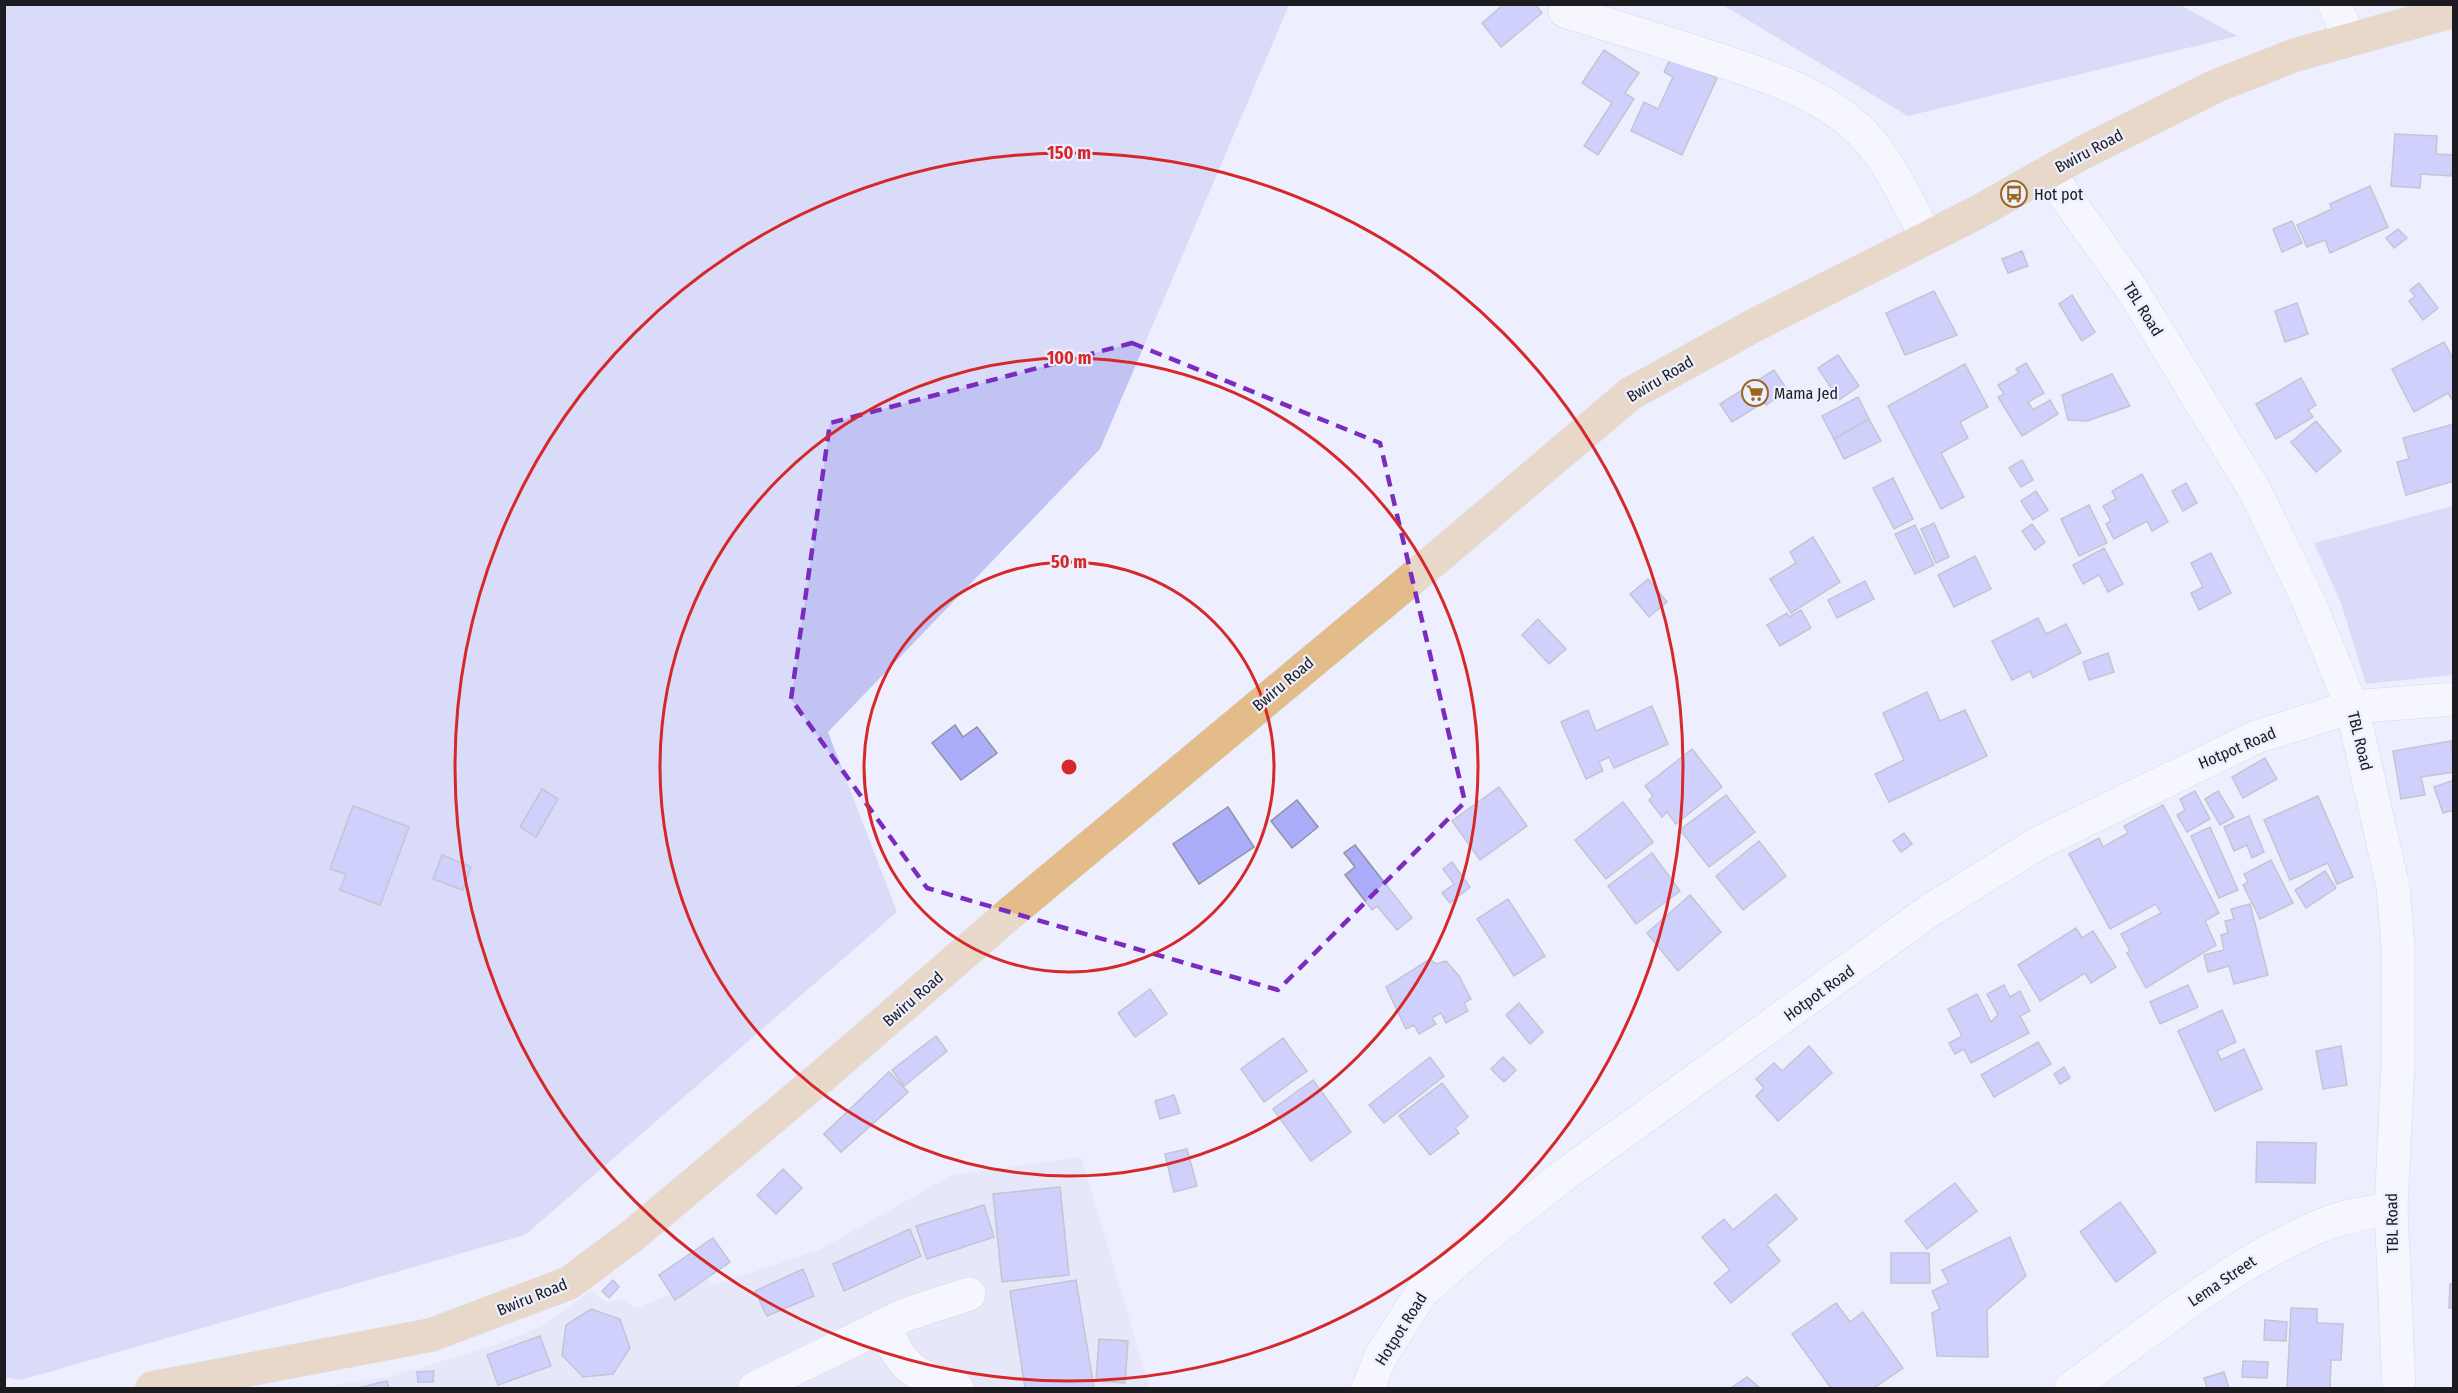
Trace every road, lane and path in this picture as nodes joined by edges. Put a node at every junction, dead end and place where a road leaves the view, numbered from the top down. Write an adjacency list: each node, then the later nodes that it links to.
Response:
1 (2334, 4): 4 (street)
2 (1565, 11): 6 (street)
3 (2454, 11): 4 (main road, Bwiru Road)
4 (2350, 39): 5 (main road, Bwiru Road)
5 (2049, 172): 6 (main road, Bwiru Road); 8 (street, TBL Road)
6 (1926, 237): 12 (main road, Bwiru Road)
7 (2454, 699): 8 (street, Hotpot Road)
8 (2352, 707): 9 (street, TBL Road); 15 (street, Hotpot Road)
9 (2391, 1208): 16 (street, Lema Street); 17 (street, TBL Road)
10 (969, 1294): 11 (street)
11 (883, 1325): 13 (street); 14 (street)
12 (152, 1389)
13 (755, 1389)
14 (957, 1389)
15 (1368, 1389)
16 (2071, 1389)
17 (2399, 1389)

